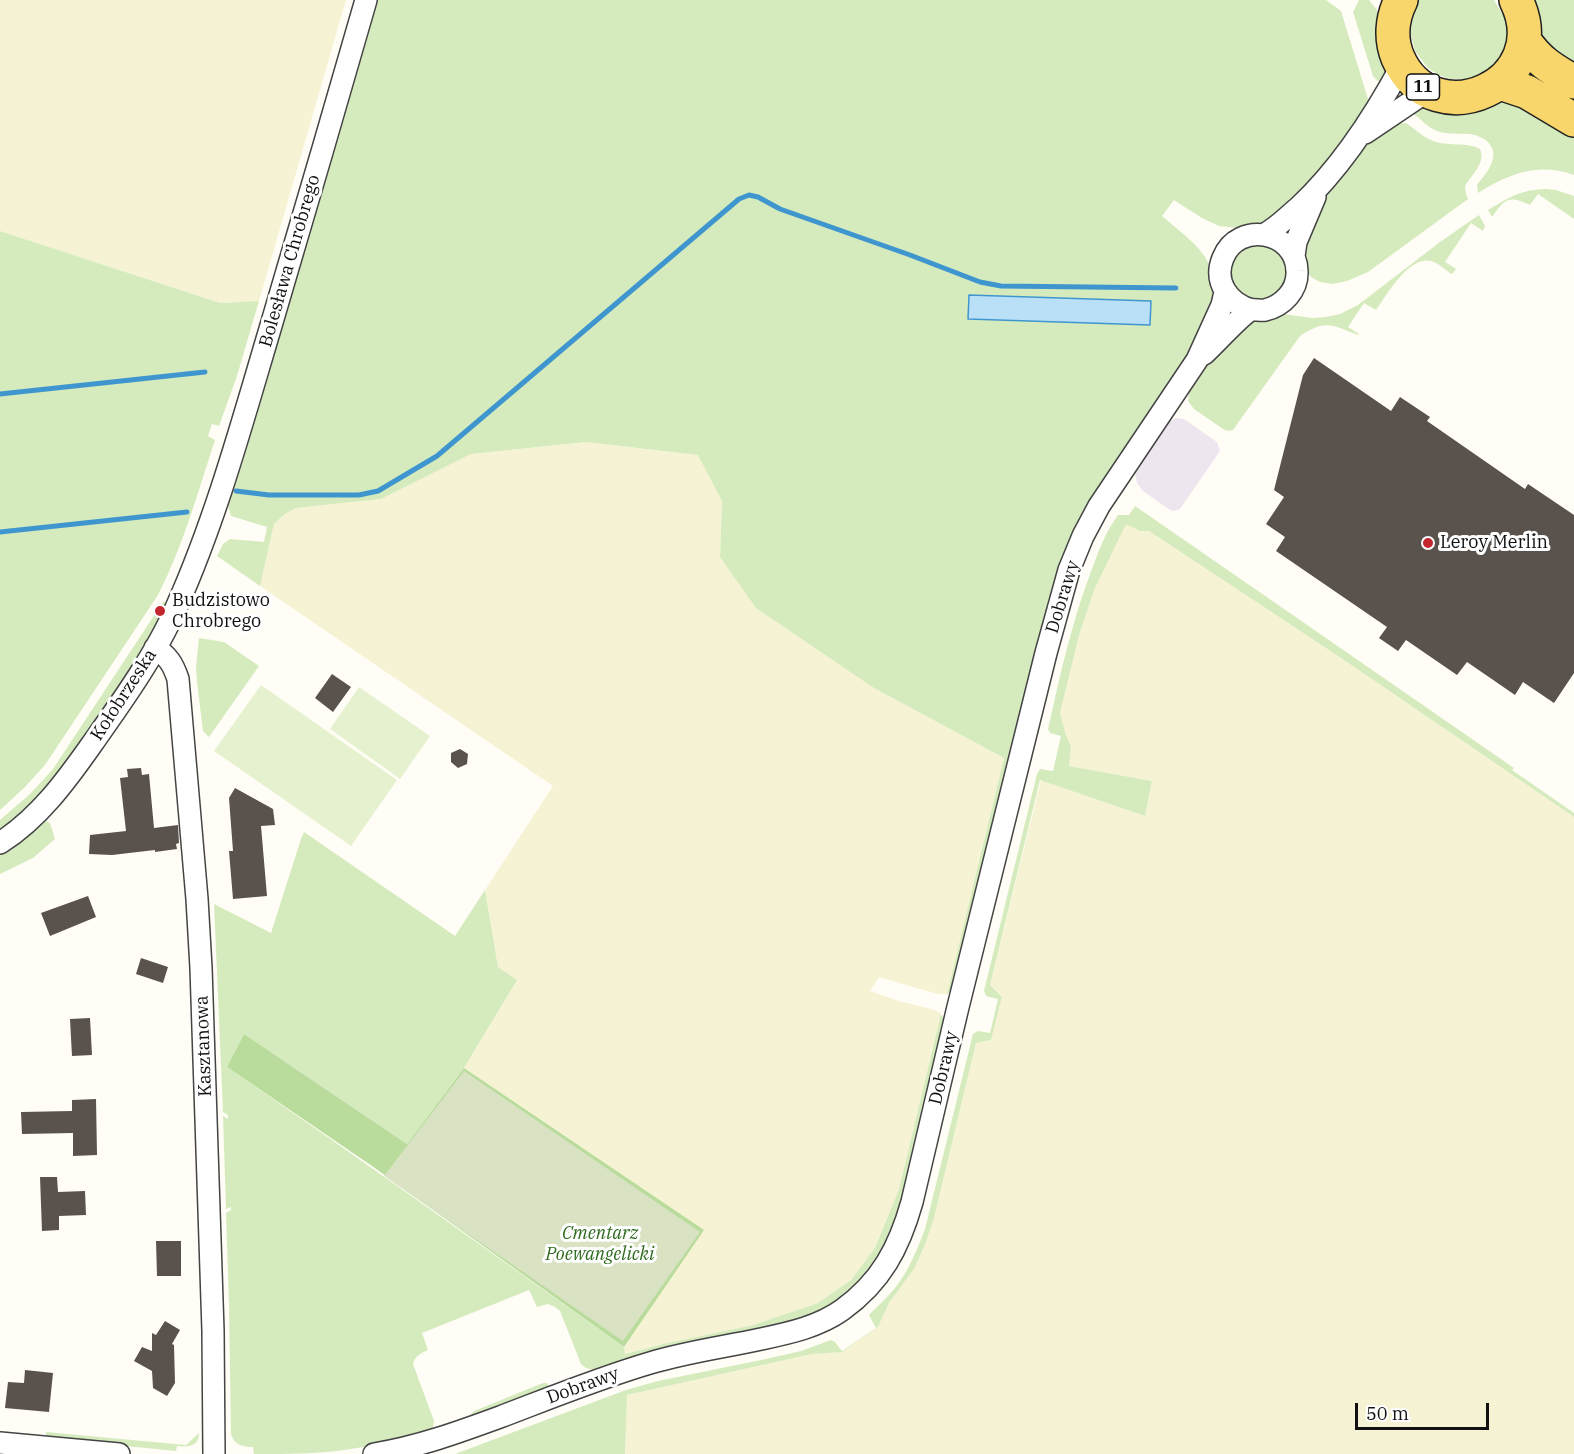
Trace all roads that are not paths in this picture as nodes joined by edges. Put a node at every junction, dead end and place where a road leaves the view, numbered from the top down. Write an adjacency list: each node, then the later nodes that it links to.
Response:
1 (366, 0): 17 (street, Bolesława Chrobrego)
2 (1516, 0): 4 (main road, 11)
3 (1394, 5): 5 (main road, 11)
4 (1524, 40): 6 (main road); 7 (main road, 11)
5 (1402, 65): 8 (main road, 11); 10 (street)
6 (1574, 82)
7 (1500, 83): 8 (main road, 11); 9 (main road)
8 (1432, 92): 10 (street)
9 (1574, 120)
10 (1360, 136): 11 (street, Dobrawy)
11 (1319, 189): 12 (street, Dobrawy); 13 (street, Dobrawy)
12 (1265, 234): 13 (street); 14 (street, Dobrawy)
13 (1294, 256): 15 (street, Dobrawy)
14 (1226, 292): 15 (street); 16 (street, Dobrawy)
15 (1252, 310): 16 (street, Dobrawy)
16 (1197, 360): 24 (street, Dobrawy)
17 (210, 522): 18 (street, Kołobrzeska)
18 (155, 648): 19 (street, Kołobrzeska); 23 (street, Kasztanowa)
19 (0, 843)
20 (0, 1443): 21 (street)
21 (42, 1450): 22 (street)
22 (119, 1454)
23 (214, 1454)
24 (374, 1454)

